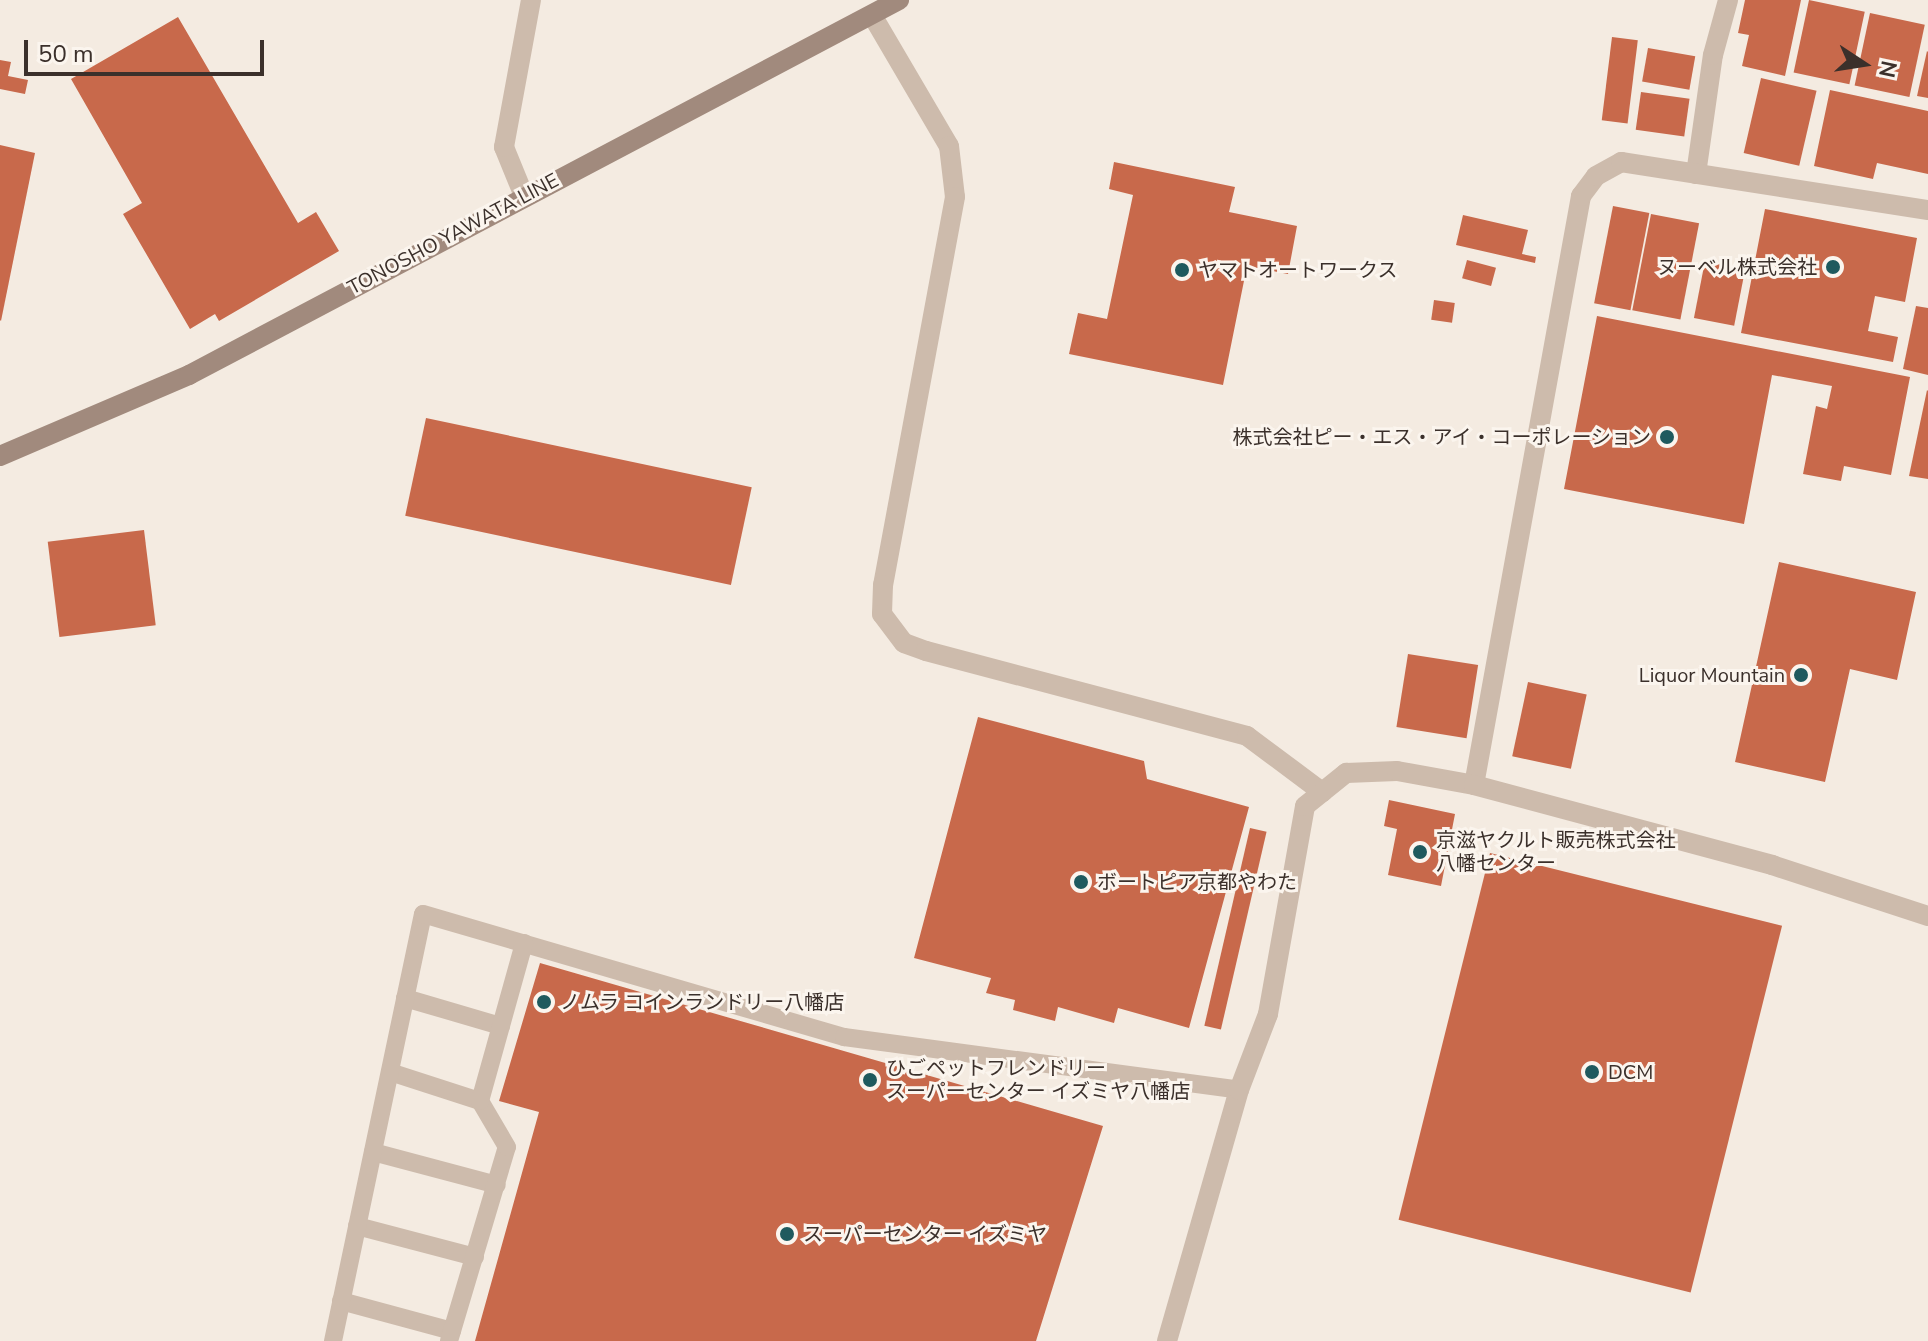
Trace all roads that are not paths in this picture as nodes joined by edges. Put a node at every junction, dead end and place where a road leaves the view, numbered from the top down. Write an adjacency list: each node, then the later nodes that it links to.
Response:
1 (531, 0): 6 (street)
2 (899, 0): 4 (main road, TONOSHO YAWATA LINE)
3 (1728, 0): 5 (street)
4 (872, 15): 6 (main road, TONOSHO YAWATA LINE); 10 (street)
5 (1696, 174): 7 (street); 9 (street)
6 (524, 196): 8 (main road, TONOSHO YAWATA LINE)
7 (1928, 210)
8 (0, 456)
9 (1474, 785): 10 (street); 11 (street)
10 (1322, 792): 16 (street)
11 (1928, 916)
12 (524, 943): 13 (lane); 14 (lane); 16 (lane)
13 (405, 998): 14 (lane); 15 (lane)
14 (501, 1026): 17 (lane)
15 (390, 1072): 17 (lane); 18 (lane)
16 (1239, 1090): 25 (street)
17 (480, 1101): 19 (lane)
18 (373, 1152): 19 (lane); 20 (lane)
19 (497, 1185): 21 (lane)
20 (357, 1226): 21 (lane); 22 (lane)
21 (475, 1257): 23 (lane)
22 (341, 1301): 23 (lane); 24 (lane)
23 (450, 1336)
24 (333, 1341)
25 (1167, 1341)

